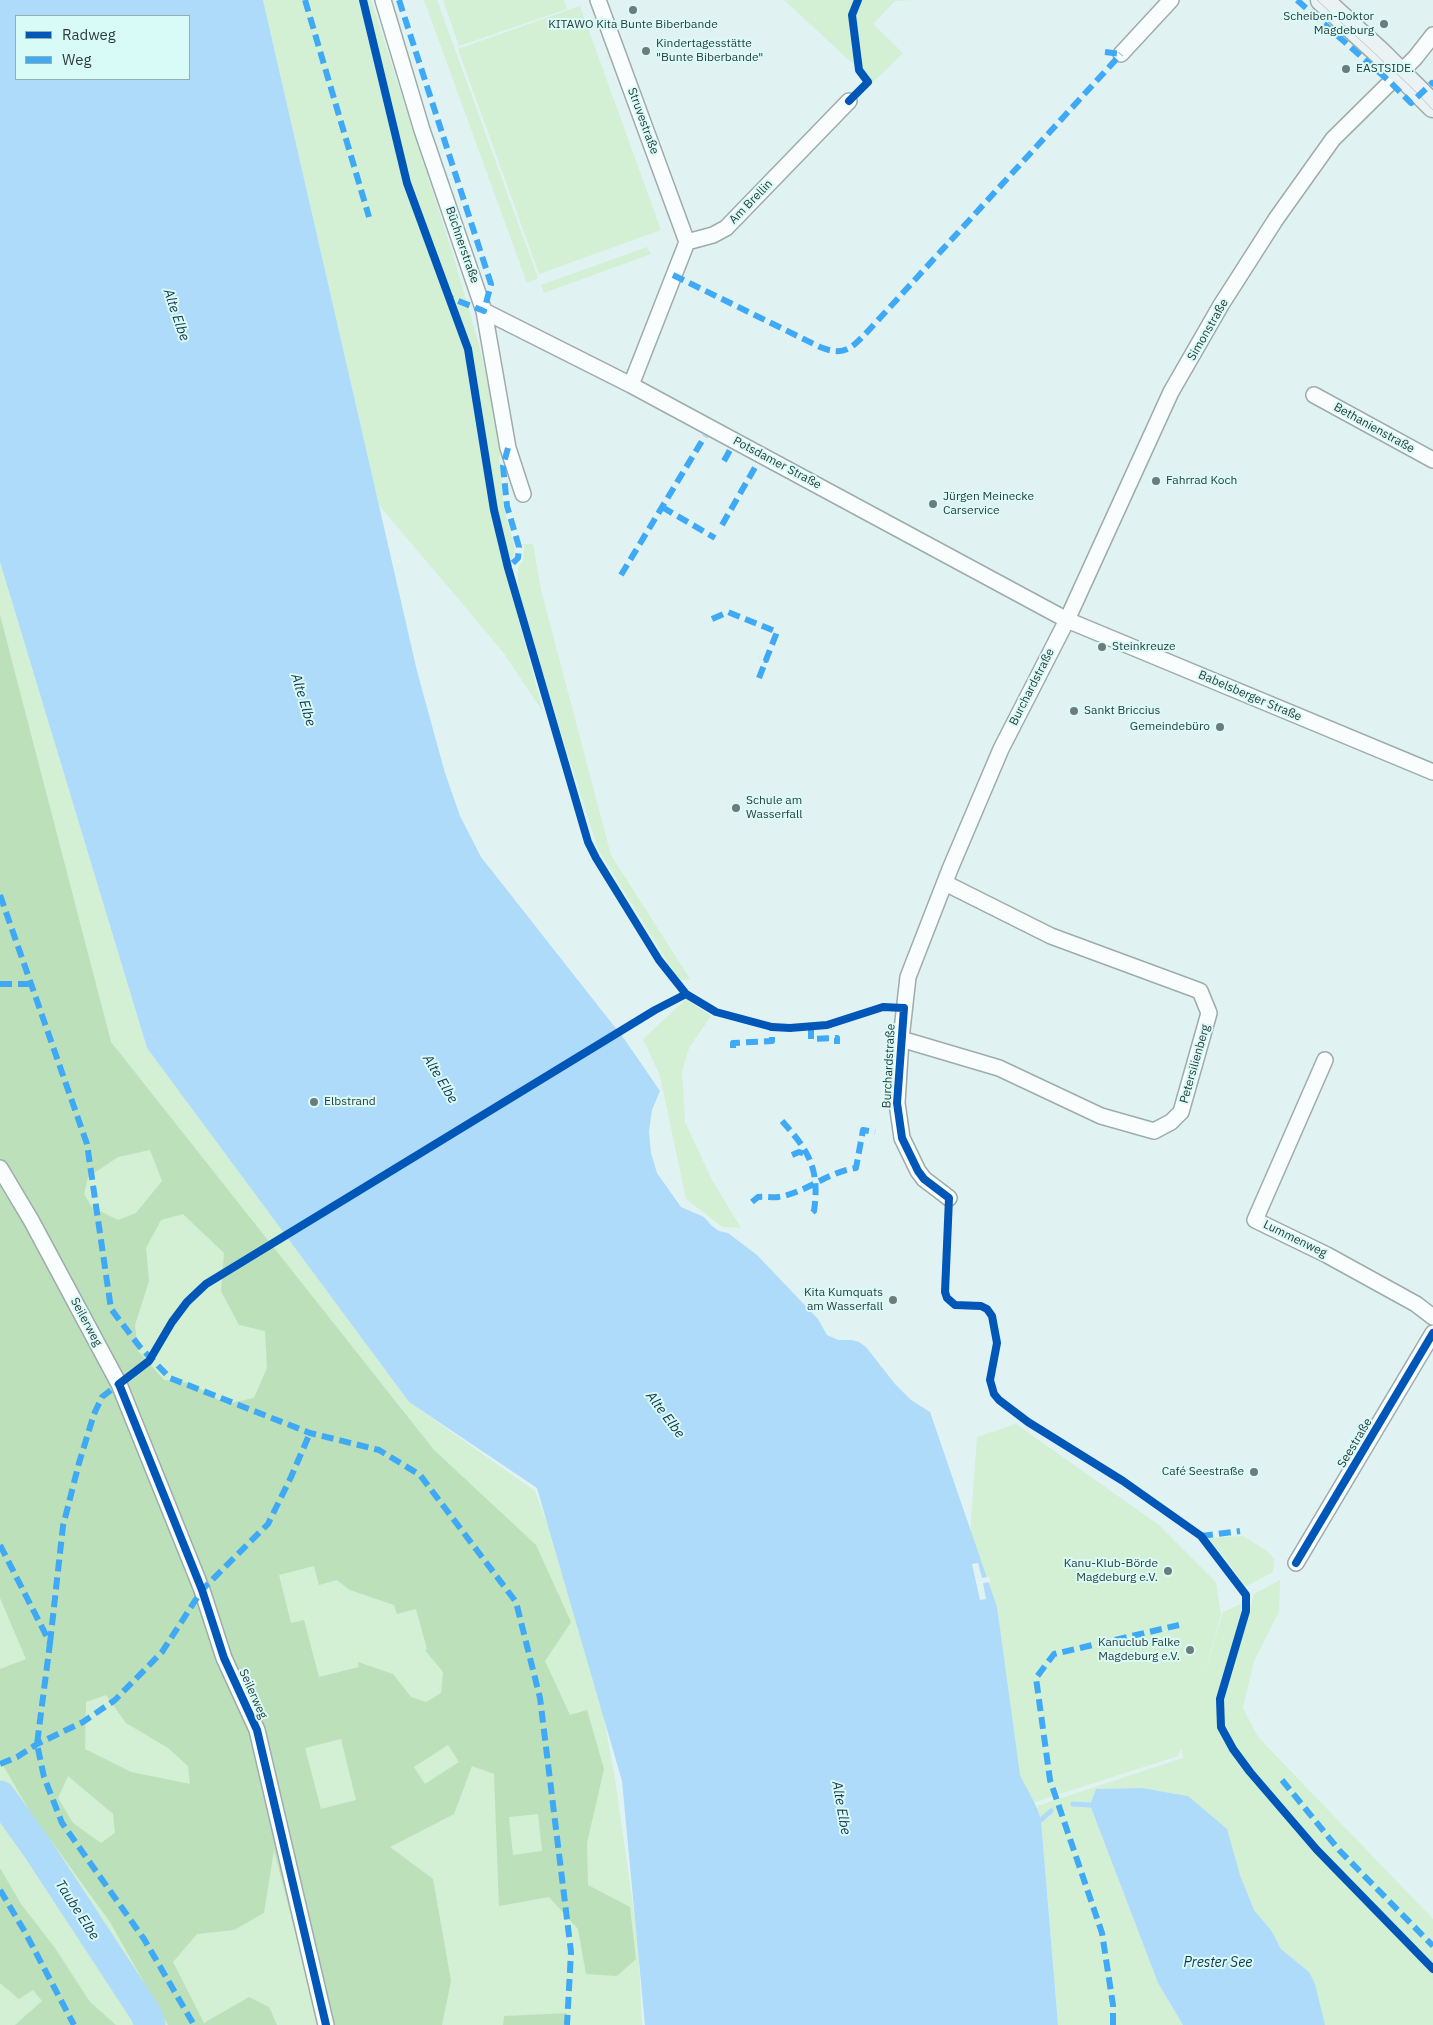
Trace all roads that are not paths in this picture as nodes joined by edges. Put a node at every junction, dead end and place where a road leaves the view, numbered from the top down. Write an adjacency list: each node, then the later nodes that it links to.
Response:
1 (383, 0): 11 (street, Büchnerstraße)
2 (598, 0): 10 (street, Struvestraße)
3 (1171, 0): 6 (street)
4 (1322, 0): 7 (main road)
5 (1433, 34): 7 (street, Simonstraße)
6 (1121, 54)
7 (1400, 72): 9 (main road); 16 (street, Simonstraße)
8 (849, 101): 10 (street, Am Brellin)
9 (1433, 106)
10 (688, 242): 12 (street)
11 (484, 311): 12 (street, Potsdamer Straße); 15 (street, Büchnerstraße)
12 (631, 385): 16 (street, Potsdamer Straße)
13 (1314, 395): 14 (street, Bethanienstraße)
14 (1433, 460)
15 (523, 494)
16 (1067, 620): 17 (street, Babelsberger Straße); 18 (street, Burchardstraße)
17 (1433, 772)
18 (945, 883): 19 (street, Burchardstraße); 19 (street, Petersilienberg)
19 (901, 1039): 22 (street, Burchardstraße)
20 (1325, 1060): 23 (street, Lummenweg)
21 (0, 1168): 26 (street, Seilerweg)
22 (949, 1198)
23 (1433, 1318)
24 (1433, 1334): 25 (street, Seestraße)
25 (1296, 1563)
26 (326, 2025)

